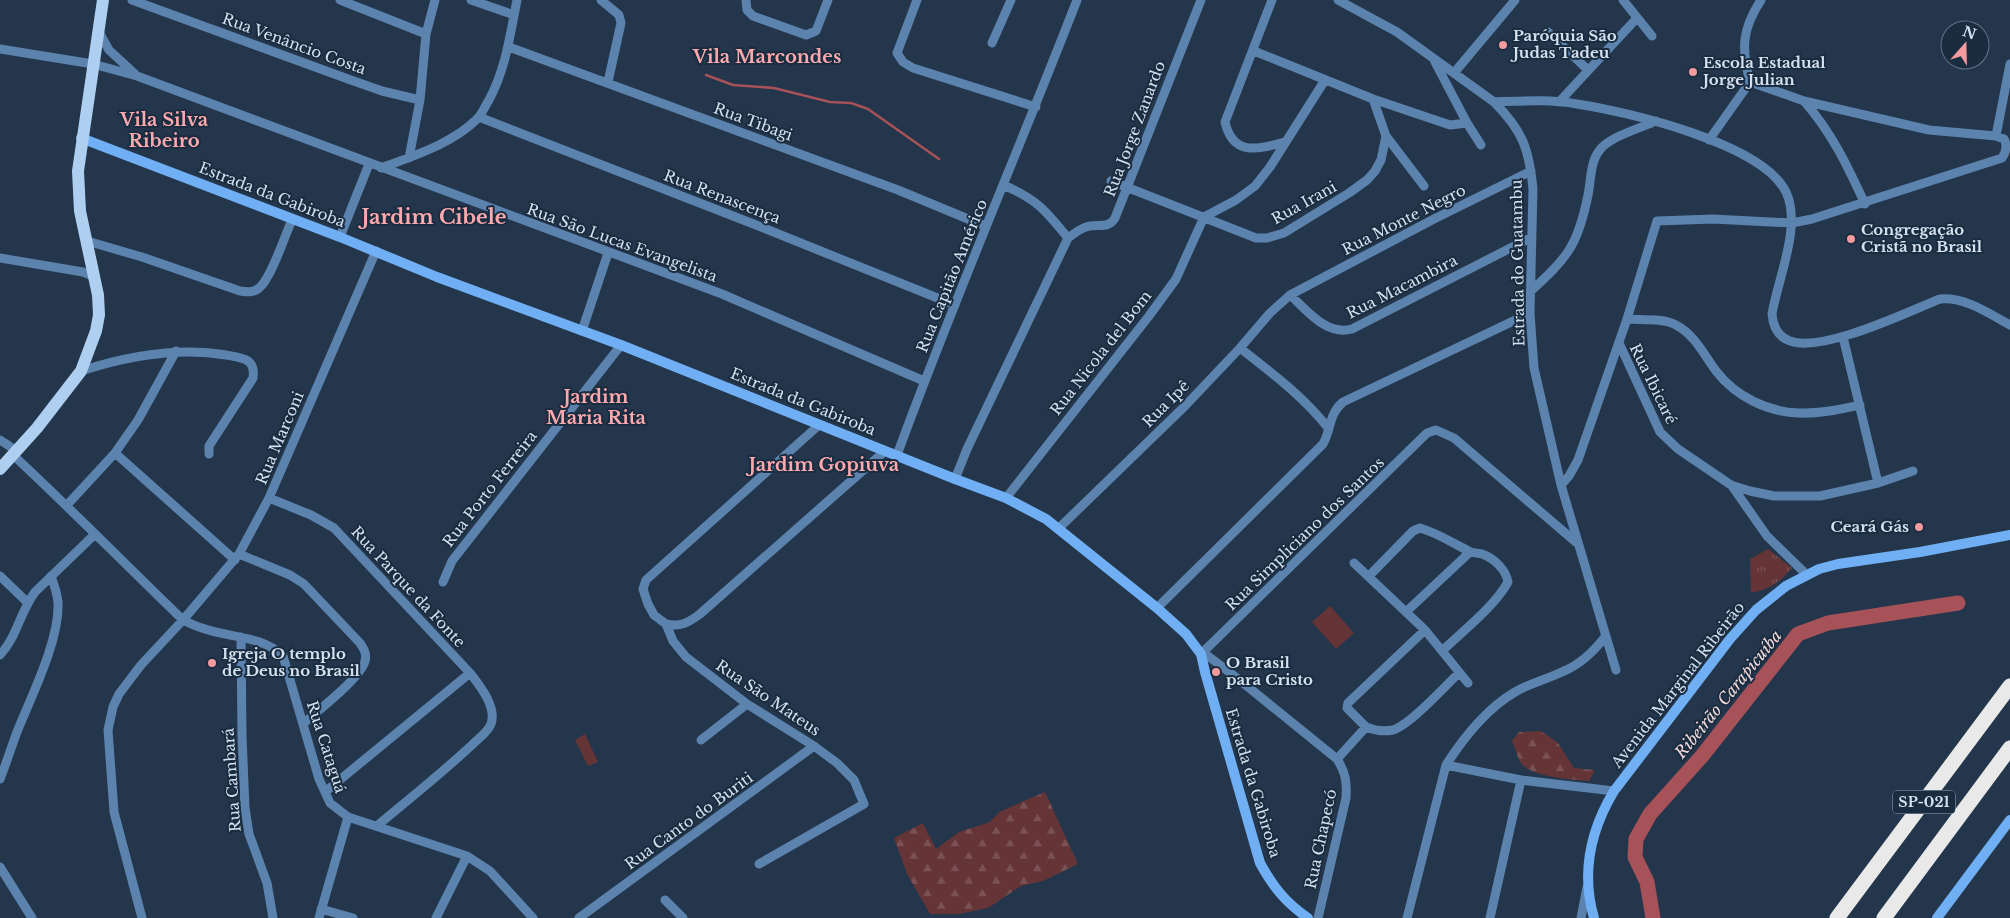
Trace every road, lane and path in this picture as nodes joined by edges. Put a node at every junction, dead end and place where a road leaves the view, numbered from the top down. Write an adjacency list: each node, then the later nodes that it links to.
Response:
1 (103, 0): 22 (main road)
2 (132, 0): 40 (street, Rua Venâncio Costa)
3 (340, 0): 18 (street)
4 (435, 0): 24 (street)
5 (471, 0): 20 (street)
6 (517, 0): 20 (street)
7 (601, 0): 37 (street)
8 (828, 0): 19 (street)
9 (917, 0): 44 (street)
10 (1011, 0): 26 (street)
11 (1077, 0): 44 (street, Rua Capitão Américo)
12 (1201, 0): 61 (street, Rua Jorge Zanardo)
13 (1272, 0): 29 (street)
14 (1338, 0): 30 (street, Estrada do Guatambu)
15 (1514, 0): 34 (street)
16 (1623, 0): 21 (street)
17 (1761, 0): 38 (street)
18 (351, 2): 24 (street)
19 (746, 2)
20 (514, 15): 27 (street)
21 (1637, 18): 25 (street); 33 (street)
22 (98, 31): 31 (main road); 35 (street, Rua São Lucas Evangelista)
23 (1548, 32): 33 (street)
24 (426, 34): 40 (street)
25 (1652, 36)
26 (992, 44)
27 (509, 46): 37 (street, Rua Tibagi); 45 (street)
28 (0, 49): 31 (street, Rua São Lucas Evangelista)
29 (1254, 51): 36 (street); 52 (street)
30 (1434, 59): 34 (street, Estrada do Guatambu); 47 (street)
31 (92, 64): 35 (street, Rua São Lucas Evangelista); 50 (main road)
32 (2010, 64): 49 (street)
33 (1588, 70): 43 (street)
34 (1454, 73): 42 (street, Estrada do Guatambu)
35 (137, 76): 55 (street, Rua São Lucas Evangelista)
36 (1326, 80): 39 (street); 52 (street)
37 (608, 82): 66 (street, Rua Tibagi)
38 (1750, 82): 41 (street); 51 (street)
39 (1372, 98): 47 (street); 48 (street)
40 (420, 100): 54 (street)
41 (1804, 101): 49 (street); 62 (street)
42 (1494, 102): 43 (street); 57 (street, Estrada do Guatambu)
43 (1559, 102): 46 (street)
44 (1036, 107): 59 (street, Rua Capitão Américo)
45 (479, 117): 54 (street); 77 (street, Rua Renascença)
46 (1656, 121): 51 (street); 75 (street)
47 (1467, 123): 53 (street)
48 (1386, 136): 60 (street); 63 (street, Rua Irani)
49 (1996, 136): 62 (street)
50 (81, 138): 64 (main road, Estrada da Gabiroba); 70 (main road)
51 (1709, 140): 65 (street)
52 (1285, 142): 63 (street)
53 (1481, 145)
54 (409, 158): 56 (street)
55 (369, 164): 56 (street, Rua São Lucas Evangelista); 67 (street)
56 (381, 168): 72 (street, Rua São Lucas Evangelista)
57 (1531, 171): 68 (street, Estrada do Guatambu); 76 (street, Rua Monte Negro)
58 (1111, 181): 61 (street, Rua Irani)
59 (1003, 185): 66 (street, Rua Capitão Américo); 69 (street)
60 (1424, 186)
61 (1127, 187): 63 (street, Rua Irani); 69 (street, Rua Jorge Zanardo)
62 (1865, 204): 65 (street)
63 (1204, 216): 105 (street, Rua Nicola del Bom)
64 (292, 220): 67 (main road, Estrada da Gabiroba); 70 (street)
65 (1792, 223): 79 (street); 82 (street)
66 (985, 226): 77 (street, Rua Capitão Américo)
67 (340, 237): 71 (main road, Estrada da Gabiroba)
68 (1532, 237): 75 (street, Estrada do Guatambu); 76 (street, Rua Macambira)
69 (1068, 238): 100 (street)
70 (87, 241): 74 (main road)
71 (376, 251): 81 (main road, Estrada da Gabiroba); 104 (street, Rua Marconi)
72 (608, 252): 81 (street); 88 (street, Rua São Lucas Evangelista)
73 (0, 258): 74 (street)
74 (93, 276): 87 (main road)
75 (1531, 291): 78 (street, Estrada do Guatambu)
76 (1290, 295): 85 (street, Rua Ipê)
77 (955, 305): 88 (street, Rua Capitão Américo)
78 (1530, 313): 91 (street); 102 (street, Estrada do Guatambu)
79 (1627, 319): 83 (street); 89 (street)
80 (2010, 325): 82 (street)
81 (582, 331): 84 (main road, Estrada da Gabiroba)
82 (1843, 337): 89 (street)
83 (1618, 343): 102 (street); 103 (street, Rua Ibicaré)
84 (620, 345): 90 (main road, Estrada da Gabiroba); 118 (street, Rua Porto Ferreira)
85 (1240, 348): 91 (street); 107 (street, Rua Ipê)
86 (176, 352): 87 (street); 95 (street); 96 (street)
87 (81, 371): 94 (main road)
88 (924, 381): 97 (street, Rua Capitão Américo)
89 (1860, 405): 101 (street)
90 (820, 425): 93 (main road, Estrada da Gabiroba); 123 (street, Rua São Mateus)
91 (1329, 429): 120 (street)
92 (0, 440): 94 (street, Rua Cataguá)
93 (885, 451): 97 (main road, Estrada da Gabiroba); 123 (street)
94 (15, 453): 98 (main road); 106 (street, Rua Cataguá)
95 (115, 453): 106 (street); 112 (street)
96 (209, 454)
97 (897, 455): 100 (main road, Estrada da Gabiroba)
98 (0, 469)
99 (1913, 471): 101 (street, Rua Ibicaré)
100 (955, 479): 105 (main road, Estrada da Gabiroba)
101 (1878, 483): 103 (street, Rua Ibicaré)
102 (1561, 485): 110 (street, Estrada do Guatambu)
103 (1731, 485): 114 (street)
104 (269, 498): 112 (street, Rua Marconi); 131 (street, Rua Parque da Fonte)
105 (1006, 498): 107 (main road, Estrada da Gabiroba)
106 (67, 505): 108 (street, Rua Cataguá)
107 (1058, 529): 120 (main road, Estrada da Gabiroba)
108 (94, 535): 116 (street); 122 (street, Rua Cataguá)
109 (2010, 536): 114 (main road, Avenida Marginal Ribeirão)
110 (1577, 544): 126 (street, Estrada do Guatambu); 128 (street, Rua Simpliciano dos Santos)
111 (1470, 552): 117 (street); 121 (street); 127 (street)
112 (237, 557): 122 (street, Rua Marconi); 136 (street)
113 (1354, 564): 117 (street)
114 (1807, 575): 145 (main road, Avenida Marginal Ribeirão)
115 (0, 576): 119 (street)
116 (51, 576): 119 (street); 143 (street)
117 (1369, 576): 121 (street)
118 (443, 582)
119 (28, 602): 129 (street)
120 (1157, 608): 128 (main road, Estrada da Gabiroba)
121 (1407, 611): 124 (street)
122 (183, 620): 125 (street, Rua Cataguá); 157 (street, Rua Marconi)
123 (666, 624): 135 (street, Rua São Mateus)
124 (1425, 630): 127 (street); 137 (street)
125 (241, 637): 136 (street, Rua Cataguá); 158 (street, Rua Cambará)
126 (1605, 637): 130 (street, Estrada do Guatambu); 142 (street)
127 (1442, 650): 132 (street)
128 (1201, 654): 141 (street, Rua Chapecó); 164 (main road, Estrada da Gabiroba)
129 (0, 655)
130 (1616, 670)
131 (470, 673): 146 (street); 149 (street, Rua Parque da Fonte)
132 (1459, 673): 133 (street); 137 (street)
133 (1468, 684)
134 (2010, 686): 170 (highway, SP-021)
135 (747, 704): 138 (street); 139 (street, Rua São Mateus)
136 (303, 724): 146 (street, Rua Cataguá)
137 (1366, 727): 141 (street)
138 (701, 740)
139 (814, 746): 151 (street, Rua São Mateus); 162 (street, Rua Canto do Buriti)
140 (2010, 748): 171 (highway, SP-021)
141 (1337, 759): 165 (street, Rua Chapecó)
142 (1446, 765): 144 (street); 166 (street)
143 (0, 779)
144 (1521, 780): 145 (street); 167 (street)
145 (1614, 791): 153 (main road, Avenida Marginal Ribeirão)
146 (325, 792): 147 (street, Rua Cataguá)
147 (348, 817): 149 (street, Rua Cataguá); 155 (street)
148 (2010, 820): 172 (main road)
149 (377, 826): 150 (street, Rua Cataguá)
150 (467, 856): 160 (street); 161 (street, Rua Cataguá)
151 (759, 864)
152 (0, 867): 156 (street)
153 (1587, 886): 168 (street); 169 (main road, Avenida Marginal Ribeirão)
154 (665, 900): 163 (street)
155 (320, 914): 159 (street)
156 (32, 918)
157 (142, 918)
158 (273, 918)
159 (353, 918)
160 (436, 918)
161 (533, 918)
162 (579, 918)
163 (683, 918)
164 (1308, 918)
165 (1318, 918)
166 (1407, 918)
167 (1490, 918)
168 (1581, 918)
169 (1594, 918)
170 (1837, 918)
171 (1884, 918)
172 (1937, 918)

